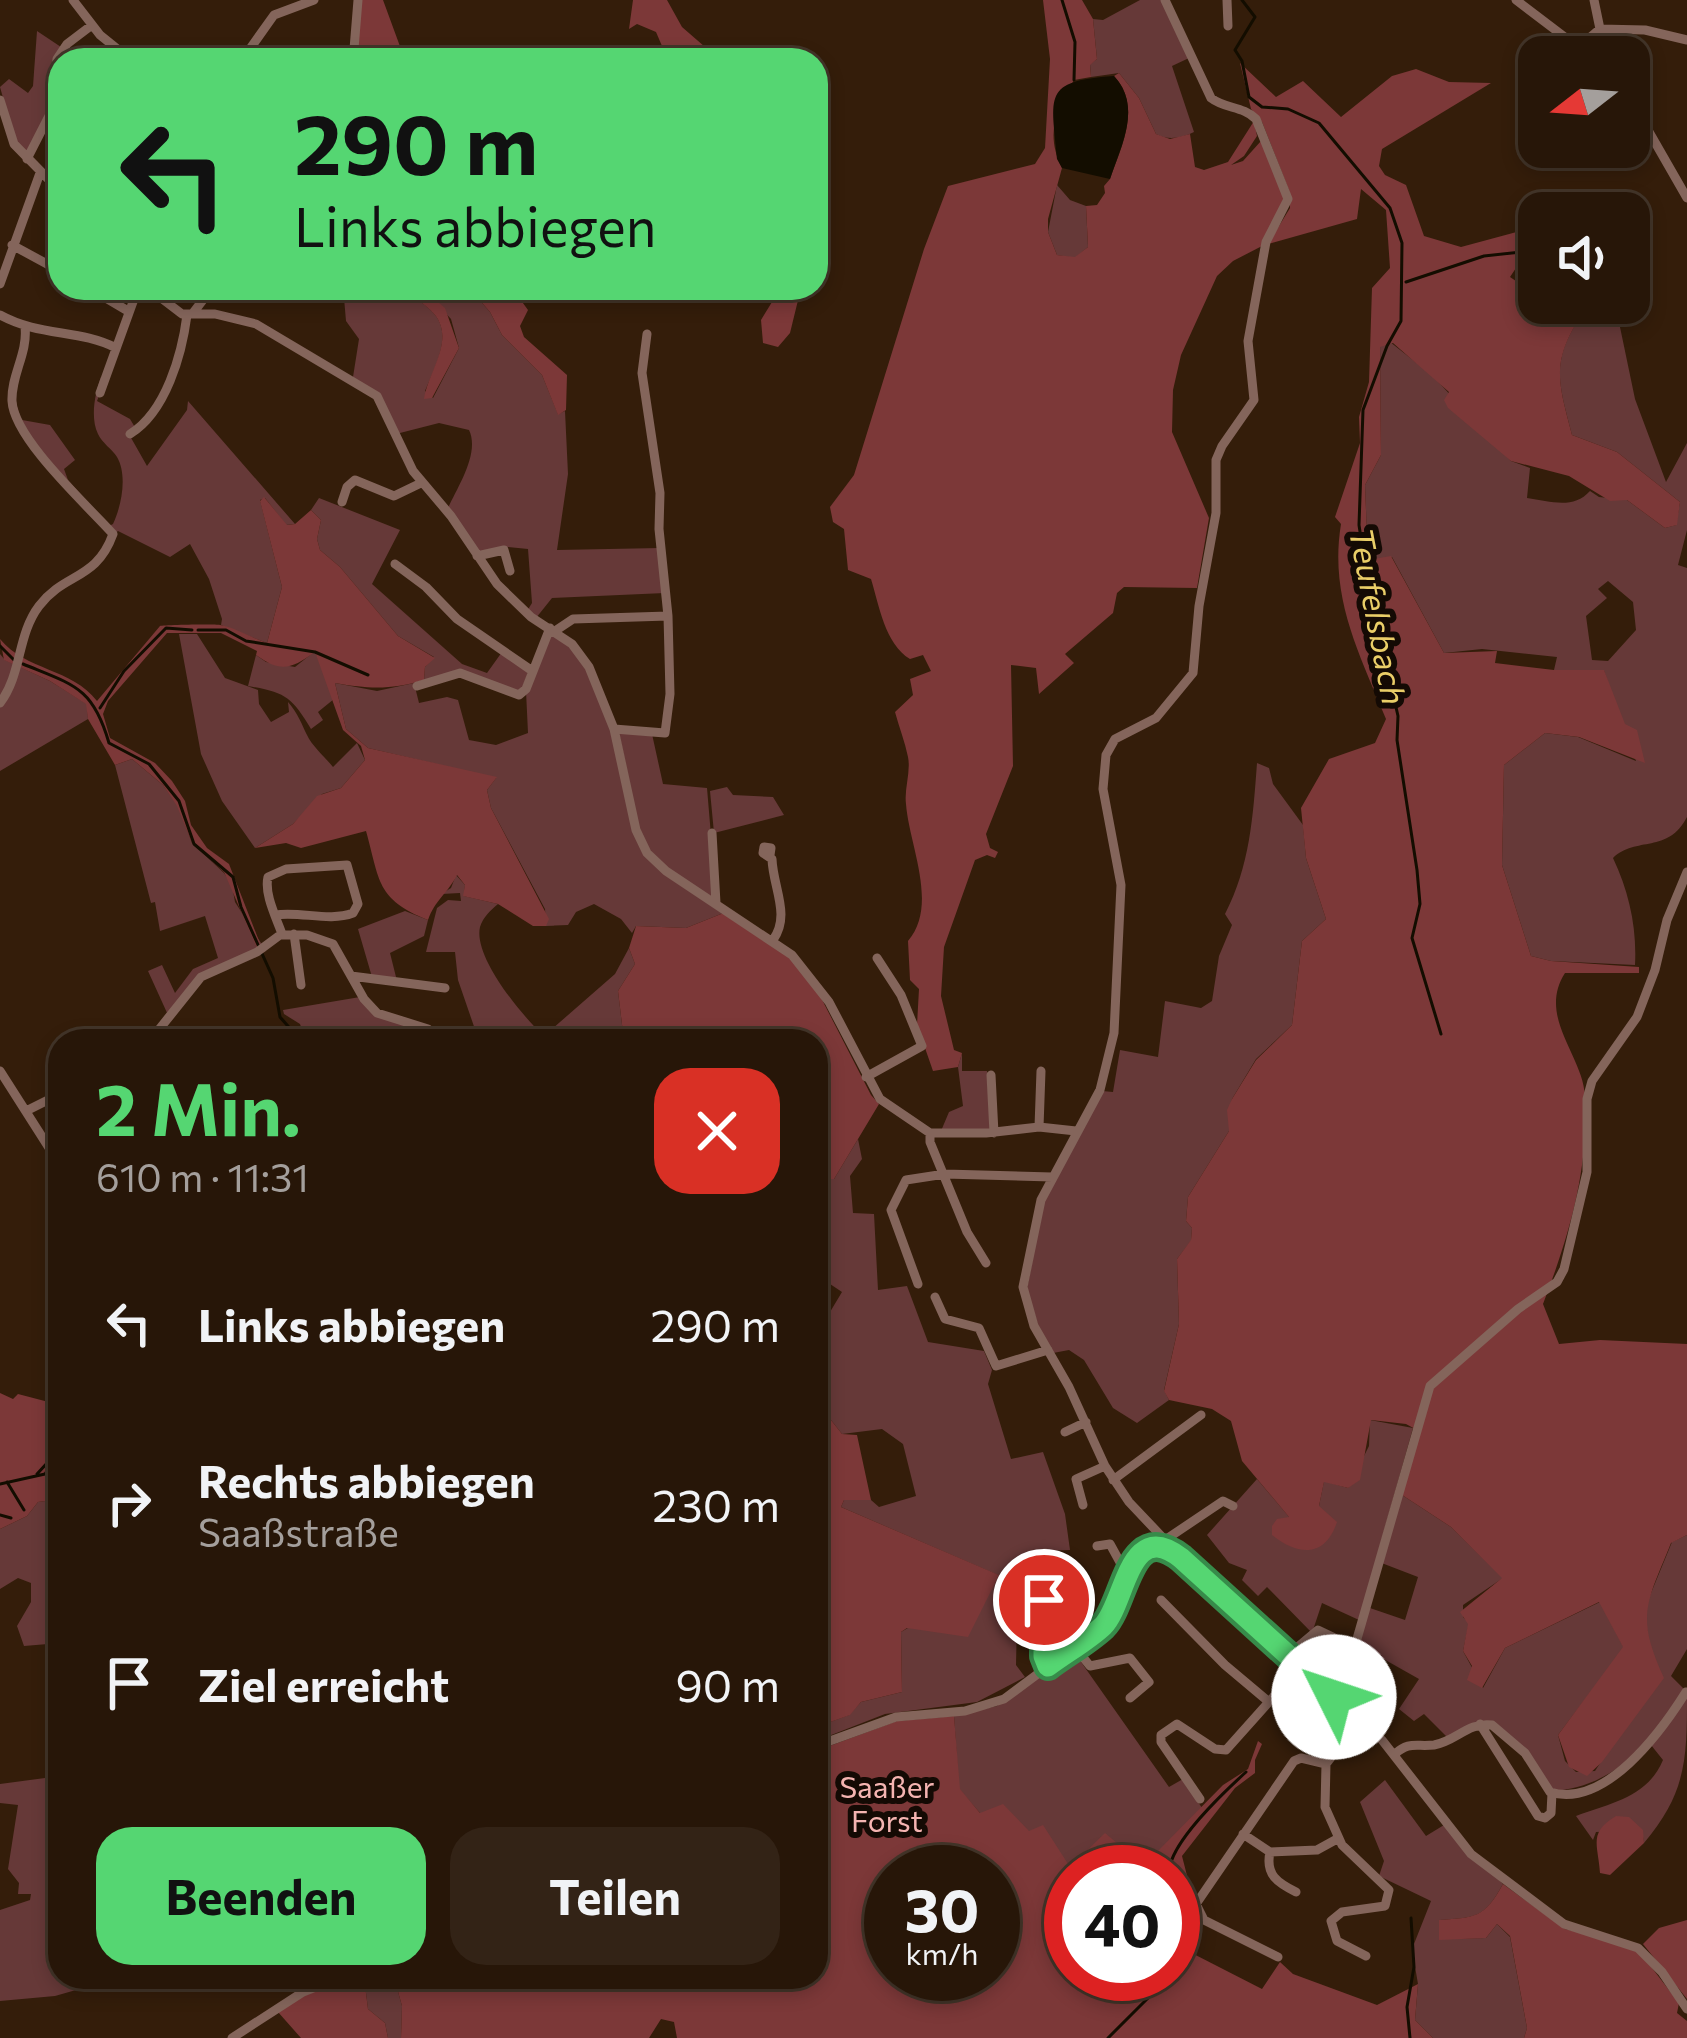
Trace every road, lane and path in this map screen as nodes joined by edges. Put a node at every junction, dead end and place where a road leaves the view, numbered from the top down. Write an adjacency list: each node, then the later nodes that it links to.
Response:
1 (73, 0): 8 (street)
2 (314, 0): 16 (street)
3 (358, 0): 17 (street)
4 (1165, 0): 71 (street)
5 (1227, 0): 9 (street)
6 (1516, 0): 11 (street)
7 (1594, 0): 10 (street)
8 (92, 26): 14 (street); 15 (street)
9 (1228, 26)
10 (1600, 29): 12 (street); 13 (street)
11 (1565, 36)
12 (1592, 36)
13 (1687, 40)
14 (64, 48)
15 (117, 48)
16 (251, 48)
17 (354, 48)
18 (0, 100): 21 (street)
19 (48, 118): 21 (street)
20 (1650, 133): 24 (street)
21 (28, 159): 22 (street)
22 (40, 173): 23 (street); 25 (street)
23 (48, 180)
24 (1687, 197)
25 (12, 245): 26 (street); 27 (street)
26 (48, 264)
27 (1, 278)
28 (109, 300): 32 (street)
29 (133, 300): 32 (street)
30 (161, 300): 33 (street)
31 (202, 300): 33 (street)
32 (128, 311): 37 (street)
33 (190, 314): 39 (street); 40 (street)
34 (0, 315): 35 (street)
35 (26, 328): 37 (street); 49 (street)
36 (647, 334): 45 (street)
37 (116, 347): 38 (street)
38 (100, 393)
39 (130, 434)
40 (421, 483): 41 (street); 42 (street)
41 (342, 502)
42 (476, 556): 44 (street); 46 (street)
43 (395, 564): 47 (street)
44 (511, 571)
45 (668, 616): 46 (street); 50 (street)
46 (552, 630): 47 (street); 50 (street)
47 (531, 670): 48 (street)
48 (417, 686)
49 (0, 703)
50 (614, 729): 54 (street)
51 (712, 833): 54 (street)
52 (770, 855): 57 (street)
53 (1687, 872): 94 (street)
54 (716, 903): 57 (street)
55 (275, 915): 55 (street); 56 (street)
56 (288, 934): 59 (street); 60 (street); 62 (street)
57 (773, 940): 67 (street)
58 (878, 958): 67 (street)
59 (351, 976): 61 (street); 63 (street)
60 (301, 985)
61 (446, 988)
62 (159, 1029)
63 (428, 1029)
64 (0, 1071): 69 (street)
65 (1041, 1071): 70 (street)
66 (991, 1075): 73 (street)
67 (866, 1078): 72 (street)
68 (48, 1100): 69 (street)
69 (26, 1112): 74 (street)
70 (1039, 1126): 71 (street); 73 (street)
71 (1076, 1131): 76 (street)
72 (930, 1133): 73 (street); 75 (street)
73 (994, 1133)
74 (48, 1146)
75 (945, 1174): 76 (street); 77 (street); 78 (street)
76 (1052, 1177): 80 (street)
77 (986, 1263)
78 (918, 1284)
79 (934, 1297): 80 (street)
80 (1048, 1350): 82 (street)
81 (1201, 1415): 85 (street)
82 (1086, 1422): 83 (street); 84 (street)
83 (1065, 1432)
84 (1105, 1466): 85 (street); 86 (street)
85 (1113, 1480): 88 (street)
86 (1083, 1505)
87 (1233, 1506): 88 (street)
88 (1165, 1544): 91 (street); 95 (street)
89 (1097, 1546): 91 (street)
90 (1045, 1553): 96 (street)
91 (1127, 1575): 93 (street)
92 (1161, 1600): 101 (street)
93 (1074, 1646): 96 (street); 100 (street)
94 (1354, 1647): 95 (street); 99 (street)
95 (1287, 1656): 97 (street)
96 (1048, 1666): 104 (street)
97 (1300, 1667): 99 (street); 101 (street)
98 (1686, 1692): 107 (street)
99 (1331, 1694): 102 (street)
100 (1130, 1698)
101 (1269, 1702): 108 (street)
102 (1360, 1720): 105 (street); 106 (street)
103 (1479, 1724): 105 (street); 107 (street); 107 (street)
104 (828, 1742)
105 (1395, 1754): 116 (street)
106 (1327, 1764): 109 (street); 110 (street)
107 (1552, 1793)
108 (1200, 1799)
109 (1243, 1834): 111 (street); 114 (street)
110 (1337, 1839): 111 (street); 113 (street)
111 (1270, 1852): 112 (street)
112 (1296, 1892)
113 (1366, 1956)
114 (1278, 1957)
115 (308, 1989): 117 (street)
116 (1687, 2009)
117 (232, 2038)

